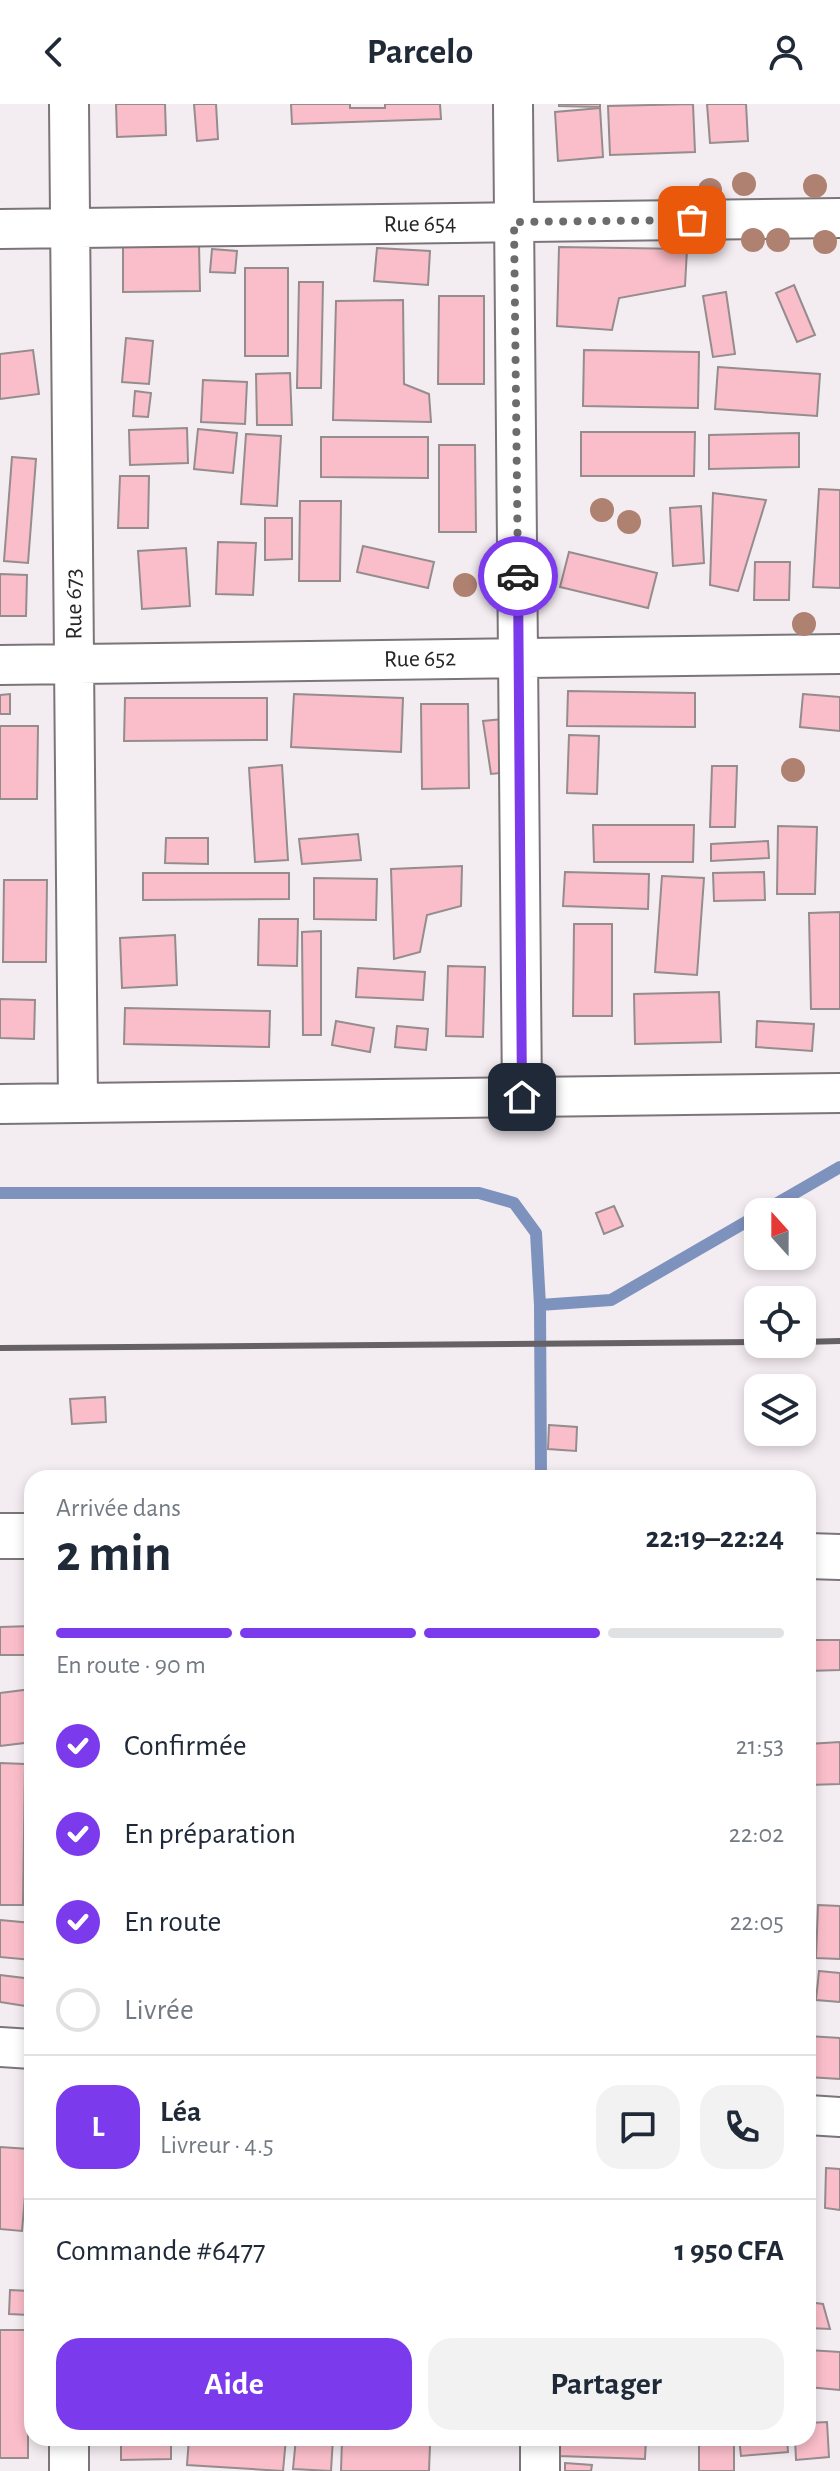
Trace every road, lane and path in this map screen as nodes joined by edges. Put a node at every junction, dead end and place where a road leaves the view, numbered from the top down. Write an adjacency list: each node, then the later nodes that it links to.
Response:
1 (69, 104): 5 (street, Rue 673)
2 (513, 104): 4 (street)
3 (840, 218): 4 (street, Rue 654)
4 (514, 222): 5 (street, Rue 654); 8 (street)
5 (70, 228): 6 (street, Rue 654); 9 (street, Rue 673)
6 (0, 229)
7 (840, 654): 8 (street, Rue 652)
8 (518, 658): 9 (street, Rue 652); 12 (street)
9 (75, 664): 10 (street, Rue 652); 13 (street, Rue 673)
10 (0, 665)
11 (840, 1093): 12 (street)
12 (522, 1097): 13 (street)
13 (78, 1103): 14 (street)
14 (0, 1104)
15 (0, 1536): 16 (main road)
16 (24, 1536)
17 (816, 1556): 18 (main road)
18 (840, 1557)
19 (0, 2047): 20 (street)
20 (24, 2048)
21 (816, 2116): 22 (street)
22 (840, 2117)
23 (69, 2446): 25 (street)
24 (540, 2446): 26 (street)
25 (69, 2471)
26 (540, 2471)

